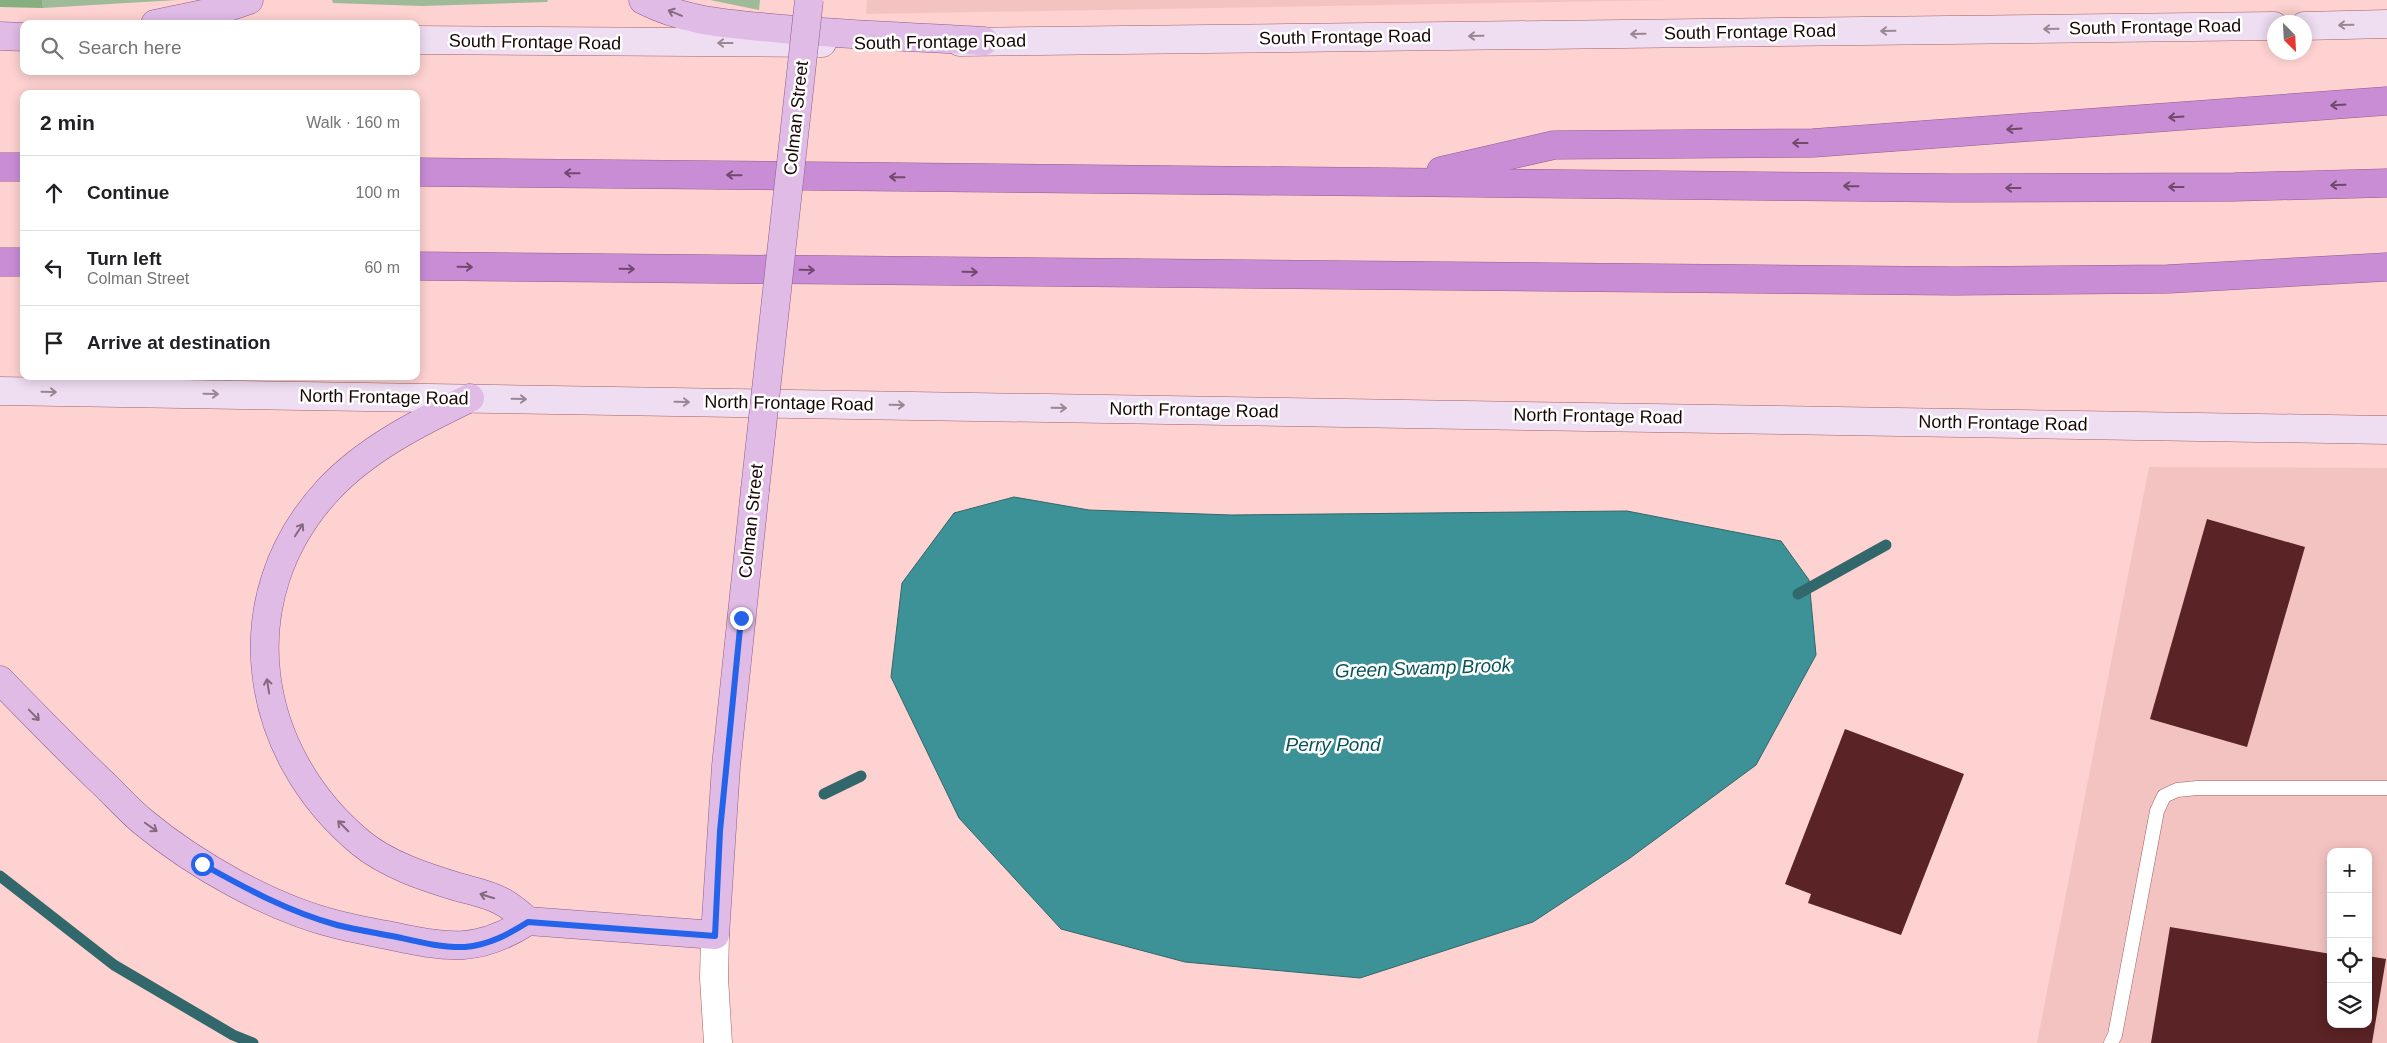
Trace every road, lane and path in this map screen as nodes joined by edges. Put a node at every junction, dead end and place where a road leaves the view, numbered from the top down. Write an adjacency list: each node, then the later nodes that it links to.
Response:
1 (249, 0): 4 (main road)
2 (643, 0): 11 (main road, one-way to 2)
3 (809, 0): 28 (main road, Colman Street, bridge)
4 (174, 20)
5 (2387, 24): 7 (main road, one-way to 7)
6 (2267, 26): 11 (main road, South Frontage Road, one-way to 11)
7 (2312, 26)
8 (0, 36): 9 (main road)
9 (20, 36)
10 (420, 40): 11 (main road, South Frontage Road, one-way to 10)
11 (984, 41)
12 (2387, 102): 16 (highway, one-way to 16)
13 (0, 167): 14 (highway)
14 (20, 167)
15 (420, 172): 16 (highway, one-way to 15)
16 (1397, 181): 17 (highway, one-way to 16)
17 (2387, 183)
18 (0, 262): 19 (highway)
19 (20, 262)
20 (420, 266): 21 (highway, one-way to 21)
21 (2387, 268)
22 (0, 391): 23 (main road, North Frontage Road, one-way to 23)
23 (470, 398): 24 (main road, North Frontage Road, one-way to 24); 27 (main road, one-way to 23)
24 (2387, 430)
25 (0, 680): 27 (main road, one-way to 27)
26 (2387, 788): 30 (lane)
27 (528, 922): 28 (main road)
28 (715, 936): 29 (street, Colman Street)
29 (718, 1043)
30 (2111, 1043)

